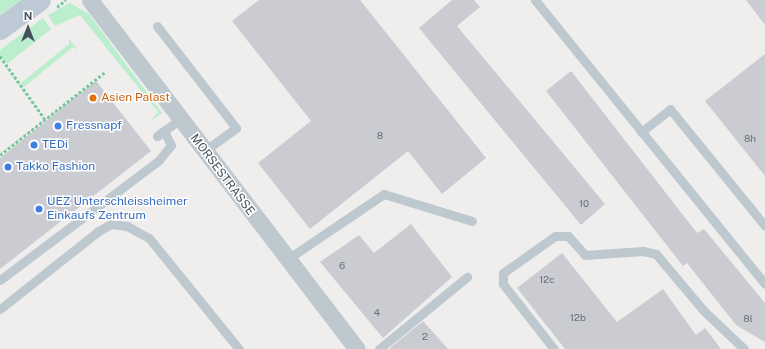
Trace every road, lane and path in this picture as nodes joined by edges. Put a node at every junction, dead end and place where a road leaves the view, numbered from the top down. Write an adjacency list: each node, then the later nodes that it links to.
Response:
1 (40, 0): 5 (main road)
2 (90, 0): 9 (street, MORSESTRASSE)
3 (535, 0): 10 (lane)
4 (157, 26): 11 (lane)
5 (0, 28)
6 (0, 56): 8 (path)
7 (104, 72): 8 (path)
8 (45, 119): 12 (path)
9 (180, 119): 11 (street, MORSESTRASSE); 17 (lane)
10 (642, 132): 14 (lane); 18 (lane)
11 (204, 152): 15 (street, MORSESTRASSE)
12 (0, 155)
13 (472, 221): 15 (lane)
14 (765, 226)
15 (286, 260): 21 (street, MORSESTRASSE)
16 (467, 277): 22 (lane)
17 (0, 280)
18 (765, 284)
19 (0, 309): 20 (lane)
20 (239, 349)
21 (357, 349)
22 (379, 349)
23 (554, 349): 24 (lane)
24 (744, 349)

